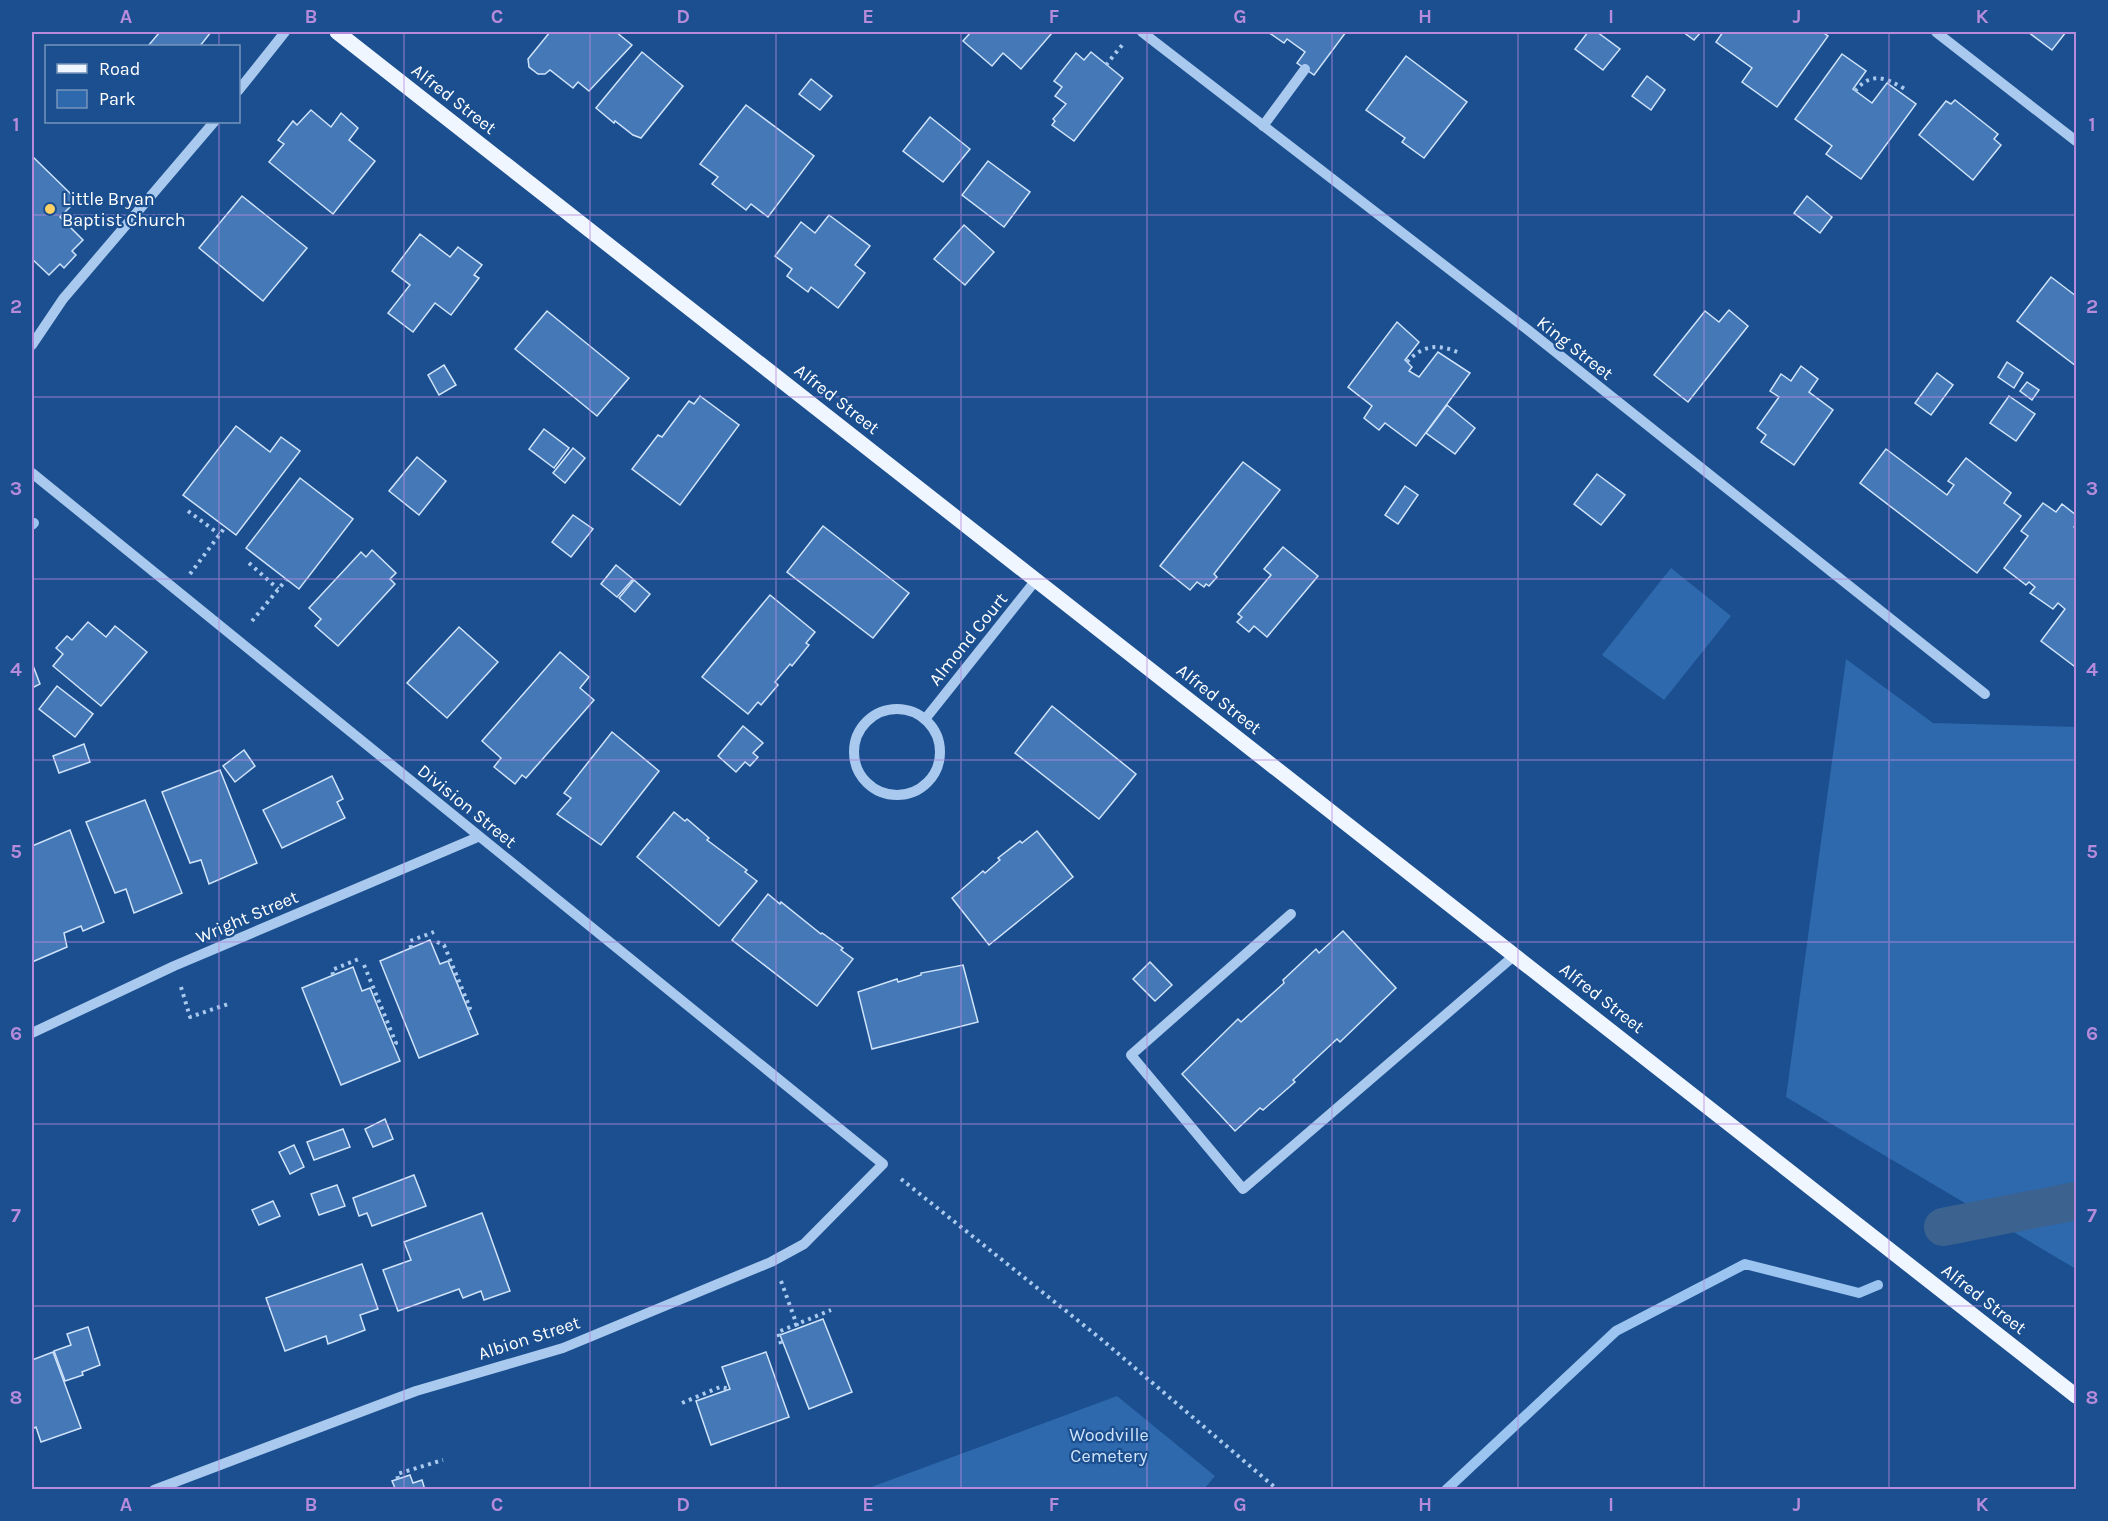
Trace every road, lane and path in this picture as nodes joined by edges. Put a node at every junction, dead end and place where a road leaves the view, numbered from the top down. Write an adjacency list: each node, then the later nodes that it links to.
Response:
1 (285, 32): 8 (street)
2 (337, 32): 23 (main road, Alfred Street)
3 (1142, 32): 12 (street, King Street)
4 (1936, 32): 13 (street)
5 (1126, 40): 6 (path)
6 (1106, 64)
7 (1305, 69): 12 (street)
8 (240, 88)
9 (1905, 89): 10 (path)
10 (1855, 91)
11 (213, 123): 14 (street)
12 (1263, 126): 27 (street, King Street)
13 (2076, 141)
14 (32, 345)
15 (1460, 353): 16 (path)
16 (1407, 362)
17 (32, 473): 25 (street, Division Street)
18 (188, 511): 20 (path)
19 (226, 526): 20 (path)
20 (219, 534): 25 (path)
21 (249, 563): 24 (path)
22 (286, 580): 24 (path)
23 (1036, 580): 28 (street, Almond Court); 34 (main road, Alfred Street)
24 (278, 589): 26 (path)
25 (177, 591): 26 (street, Division Street)
26 (237, 640): 29 (street, Division Street)
27 (1985, 694)
28 (926, 718): 28 (street)
29 (478, 837): 37 (street, Wright Street); 43 (street, Division Street)
30 (1291, 914): 34 (street)
31 (434, 932): 33 (path)
32 (437, 942): 40 (path)
33 (411, 948)
34 (1515, 955): 49 (main road, Alfred Street)
35 (361, 958): 38 (path)
36 (364, 964): 42 (path)
37 (174, 966): 39 (path); 41 (street, Wright Street)
38 (333, 975)
39 (231, 1003)
40 (468, 1009)
41 (32, 1033)
42 (393, 1045)
43 (883, 1164): 44 (street, Albion Street); 54 (path)
44 (771, 1262): 46 (path); 53 (street, Albion Street)
45 (831, 1310): 46 (path)
46 (797, 1326): 47 (path)
47 (781, 1344)
48 (730, 1389): 50 (path)
49 (2076, 1396)
50 (682, 1403)
51 (443, 1460): 52 (path)
52 (398, 1479)
53 (154, 1490)
54 (1278, 1490)

